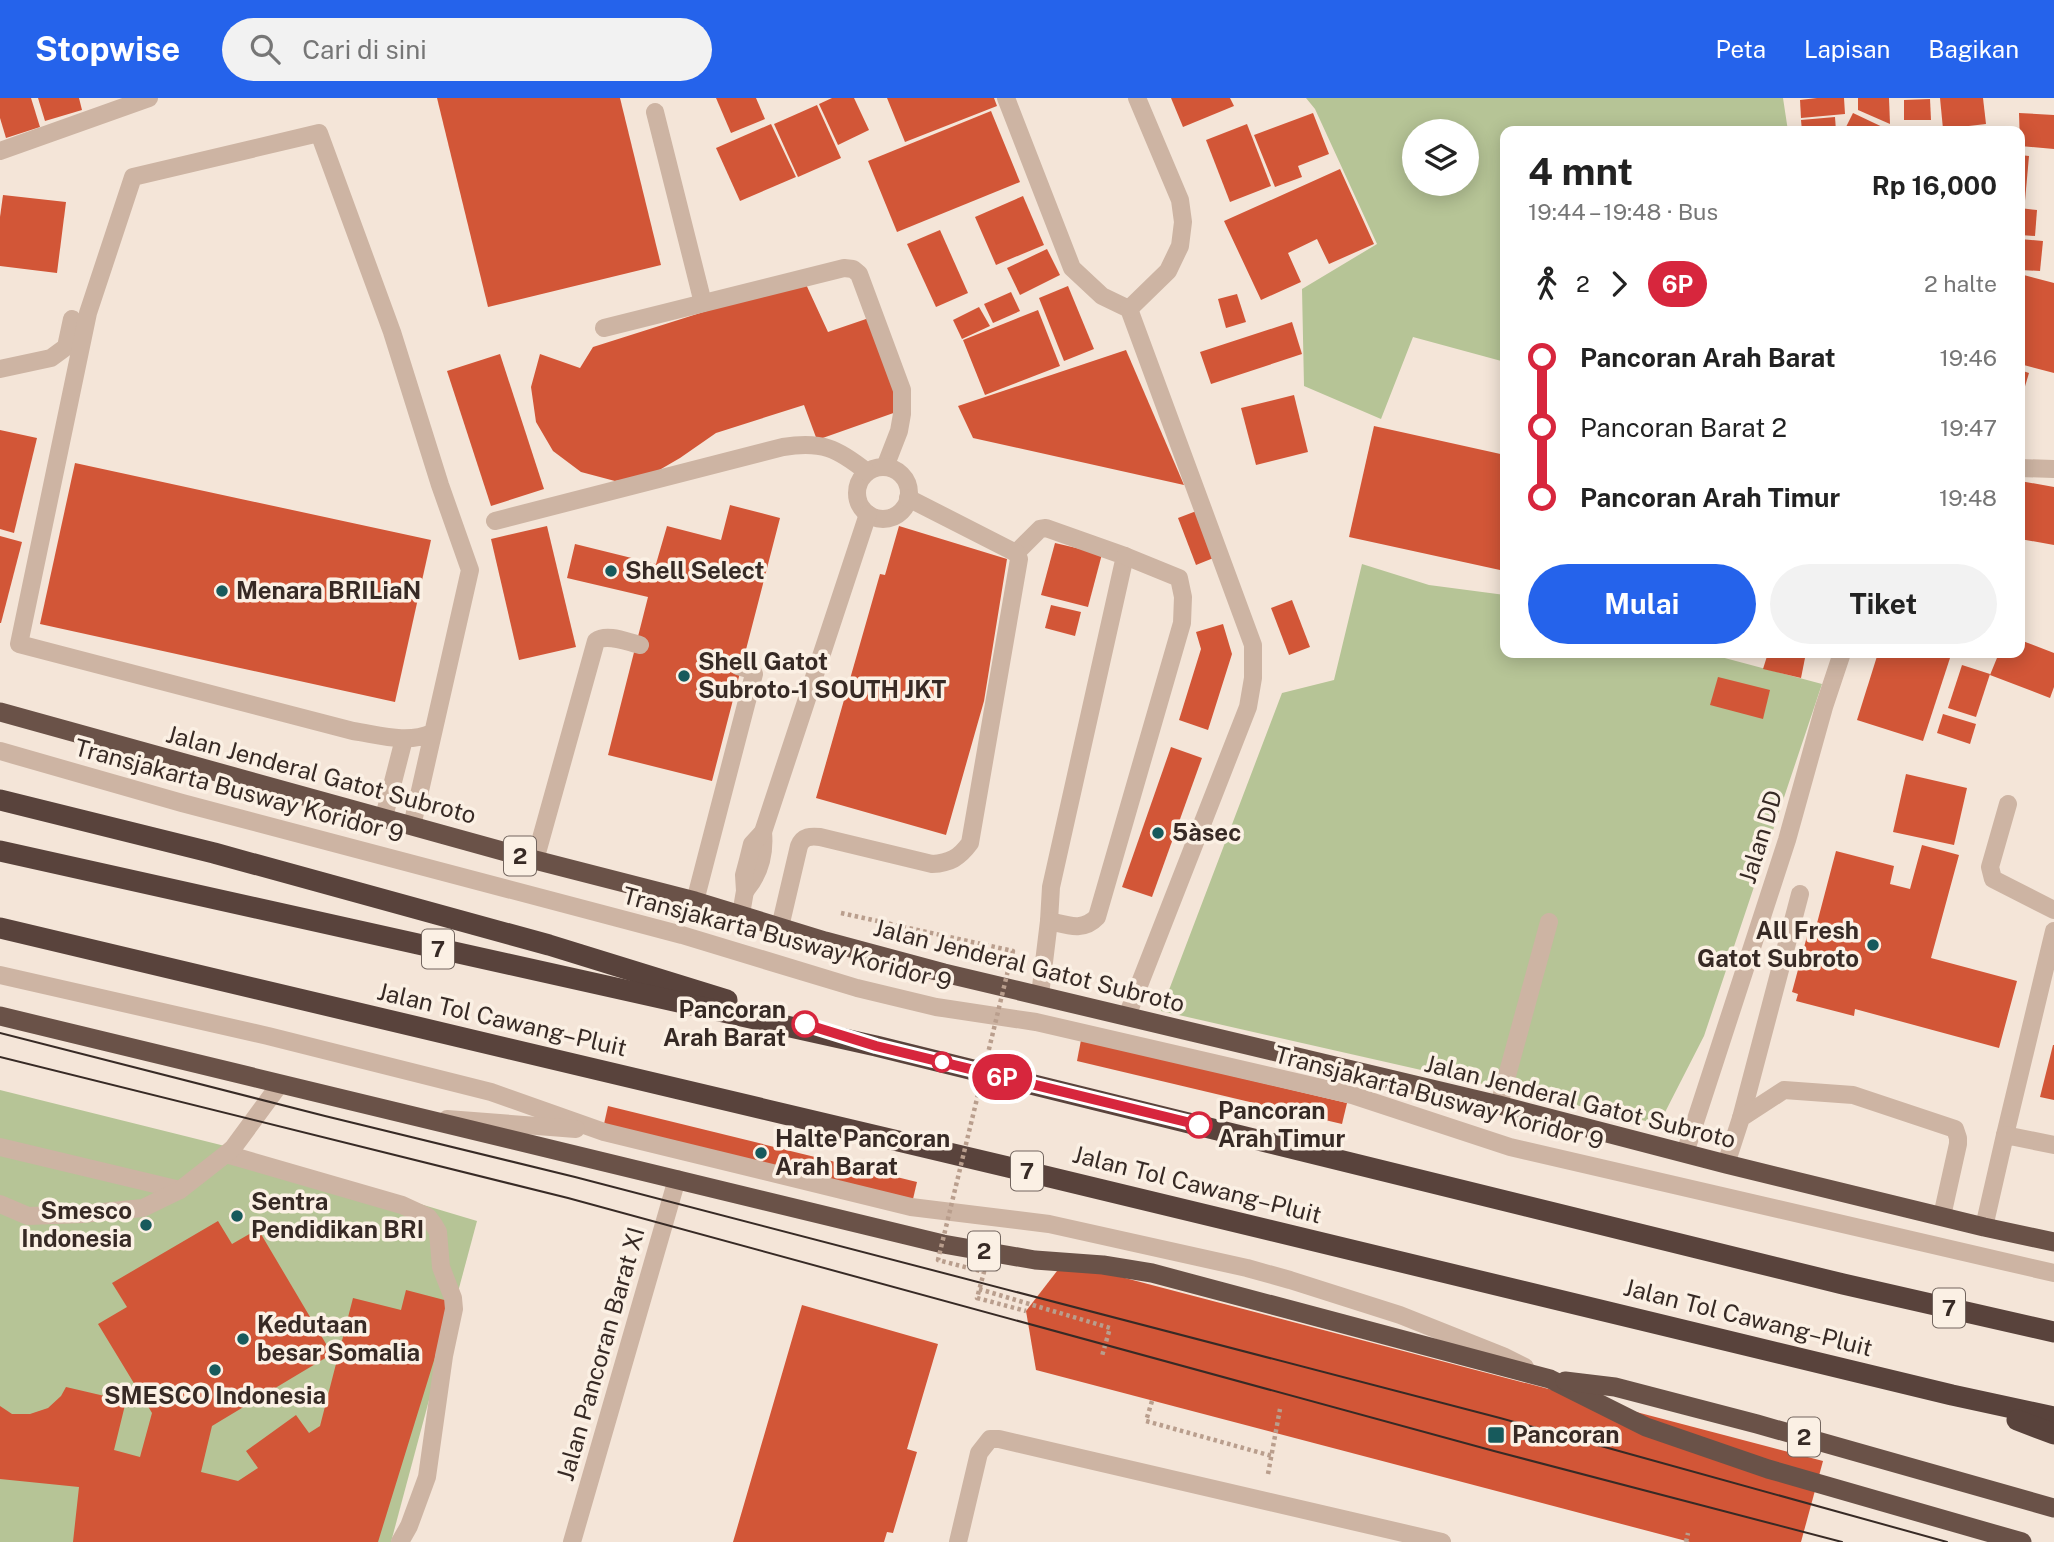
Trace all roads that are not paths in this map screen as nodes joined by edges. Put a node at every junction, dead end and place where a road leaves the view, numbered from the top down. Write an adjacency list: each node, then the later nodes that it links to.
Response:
1 (149, 98): 5 (street)
2 (1006, 98): 7 (street)
3 (1137, 98): 7 (street)
4 (655, 112): 6 (street)
5 (0, 151)
6 (703, 303): 9 (street); 12 (street)
7 (1129, 309): 44 (street)
8 (72, 319): 10 (street)
9 (604, 328)
10 (0, 369)
11 (2025, 468): 13 (street)
12 (876, 469): 14 (street); 15 (street); 16 (street)
13 (2054, 469)
14 (908, 498): 15 (street); 17 (street)
15 (868, 514): 35 (street)
16 (495, 521)
17 (1016, 553): 18 (street); 38 (street)
18 (1125, 556): 36 (street); 36 (street)
19 (640, 645): 31 (street)
20 (1840, 658): 54 (street, Jalan DD)
21 (738, 666): 33 (street)
22 (0, 712): 28 (highway, Jalan Jenderal Gatot Subroto / 2)
23 (432, 733): 24 (street); 24 (street); 29 (street)
24 (404, 739): 28 (street)
25 (0, 751): 63 (street, Transjakarta Busway Koridor 9)
26 (0, 800): 45 (highway)
27 (2008, 804): 34 (street)
28 (384, 817): 29 (highway, Jalan Jenderal Gatot Subroto / 2)
29 (412, 826): 31 (highway, Jalan Jenderal Gatot Subroto / 2)
30 (0, 851): 45 (highway, 7)
31 (535, 860): 33 (highway, Jalan Jenderal Gatot Subroto / 2)
32 (1800, 894): 49 (street)
33 (695, 901): 35 (highway, Jalan Jenderal Gatot Subroto / 2)
34 (2054, 910)
35 (741, 915): 38 (highway, Jalan Jenderal Gatot Subroto / 2)
36 (1049, 921): 42 (street)
37 (1549, 922): 47 (street)
38 (780, 927): 42 (highway, Jalan Jenderal Gatot Subroto / 2)
39 (0, 928): 66 (highway, Jalan Tol Cawang–Pluit / 7)
40 (2054, 931): 51 (street)
41 (0, 975): 50 (street)
42 (1041, 995): 44 (highway, Jalan Jenderal Gatot Subroto / 2)
43 (0, 1016): 46 (highway, 2)
44 (1127, 1016): 47 (highway, Jalan Jenderal Gatot Subroto / 2)
45 (876, 1046): 64 (highway, 7)
46 (280, 1084): 48 (highway, 2); 55 (street)
47 (1499, 1105): 54 (highway, Jalan Jenderal Gatot Subroto / 2)
48 (418, 1118): 50 (street); 57 (highway, 2)
49 (1741, 1118): 56 (street); 60 (street)
50 (604, 1132): 65 (street)
51 (2005, 1135): 52 (street); 61 (street)
52 (2054, 1145)
53 (0, 1147): 58 (street)
54 (1685, 1153): 56 (highway, Jalan Jenderal Gatot Subroto / 2)
55 (226, 1154): 58 (street); 70 (street)
56 (1726, 1164): 60 (highway, Jalan Jenderal Gatot Subroto / 2)
57 (677, 1179): 65 (highway, 2); 71 (street, Jalan Pancoran Barat XI)
58 (180, 1191): 59 (street)
59 (0, 1204)
60 (1942, 1216): 61 (highway, Jalan Jenderal Gatot Subroto / 2)
61 (1984, 1227): 62 (highway, Jalan Jenderal Gatot Subroto / 2)
62 (2054, 1242)
63 (2054, 1273)
64 (2054, 1332)
65 (1550, 1379): 69 (highway, 2); 74 (highway, 2)
66 (1952, 1395): 67 (highway, Jalan Tol Cawang–Pluit / 7); 68 (highway)
67 (2054, 1417)
68 (2054, 1434)
69 (2054, 1508)
70 (400, 1542)
71 (572, 1542)
72 (958, 1542): 73 (street)
73 (1442, 1542)
74 (2022, 1542)

